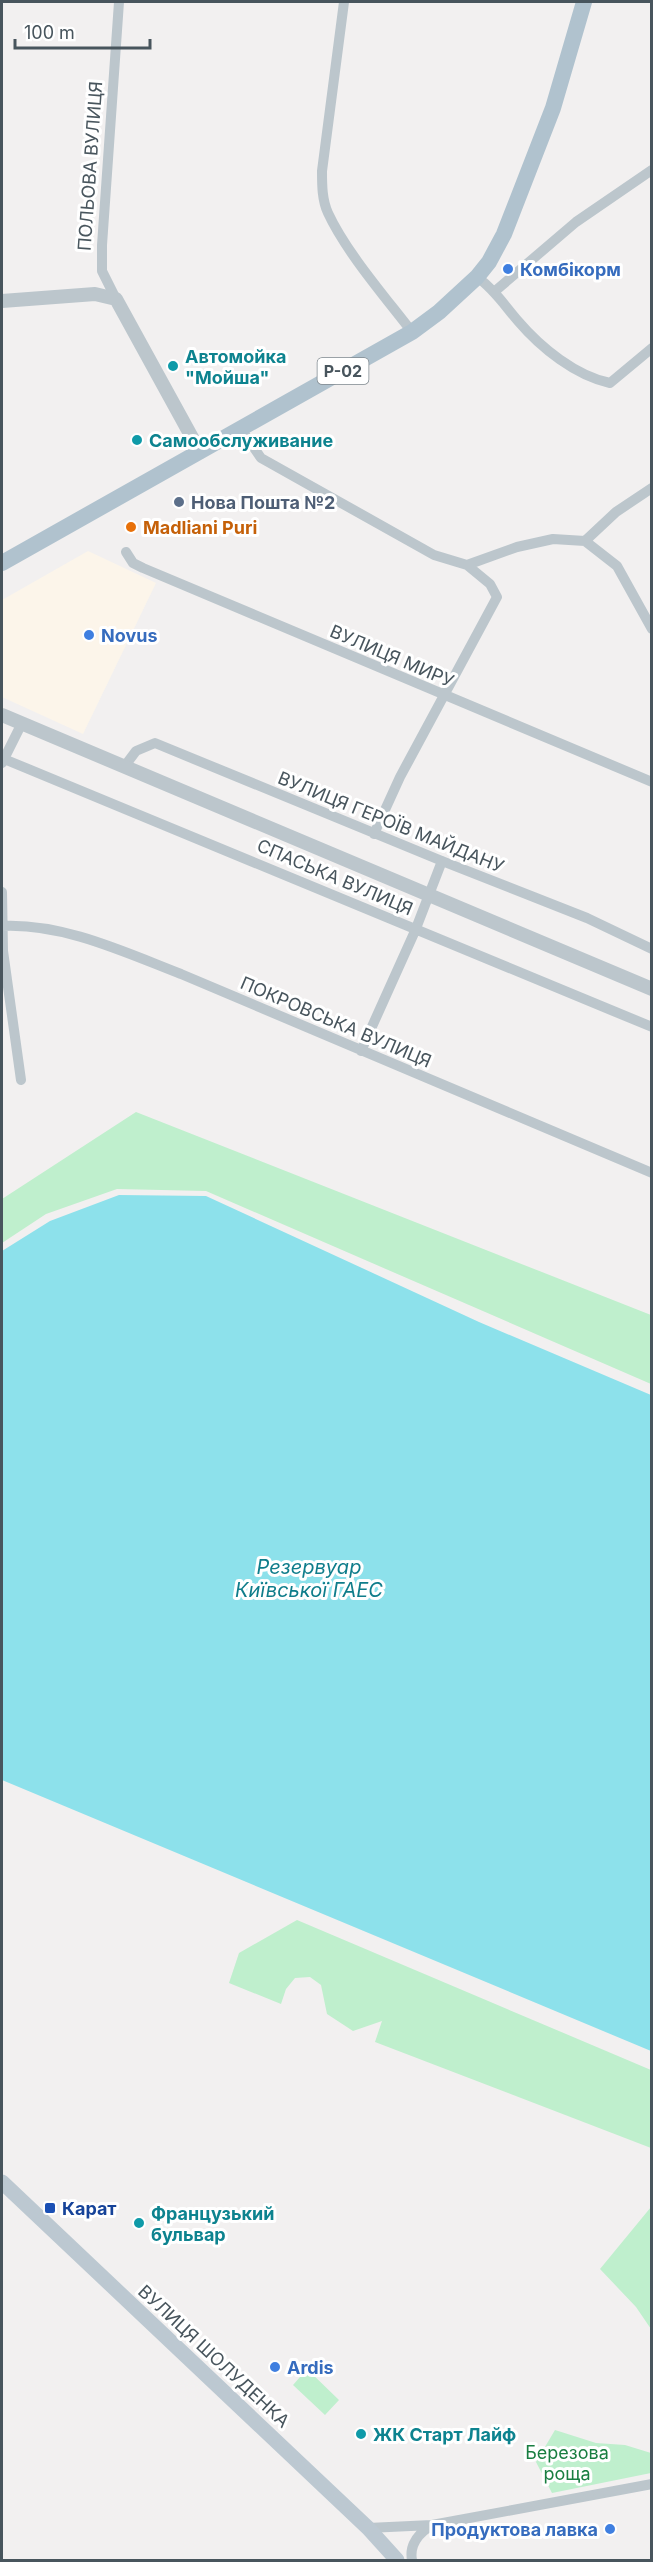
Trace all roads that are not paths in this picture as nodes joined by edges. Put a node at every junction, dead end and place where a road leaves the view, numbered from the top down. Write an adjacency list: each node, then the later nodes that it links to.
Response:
1 (120, 2): 7 (street, ПОЛЬОВА ВУЛИЦЯ)
2 (344, 2): 9 (street)
3 (584, 2): 5 (main road, Р-02)
4 (651, 170): 6 (street)
5 (477, 277): 6 (street); 9 (main road, Р-02)
6 (494, 292): 10 (street)
7 (116, 299): 8 (street); 12 (street, ПОЛЬОВА ВУЛИЦЯ)
8 (2, 300)
9 (412, 332): 11 (main road, Р-02)
10 (651, 348)
11 (241, 429): 12 (main road, Р-02); 17 (street)
12 (200, 452): 16 (main road, Р-02)
13 (651, 488): 14 (street)
14 (585, 541): 17 (street); 18 (street)
15 (126, 552): 19 (street, ВУЛИЦЯ МИРУ)
16 (2, 563)
17 (467, 565): 19 (street)
18 (651, 629)
19 (443, 695): 24 (street, ВУЛИЦЯ МИРУ); 25 (street)
20 (2, 715): 21 (street, СПАСЬКА ВУЛИЦЯ)
21 (22, 723): 22 (street); 23 (street, СПАСЬКА ВУЛИЦЯ)
22 (3, 761): 30 (street, СПАСЬКА ВУЛИЦЯ)
23 (124, 767): 25 (street, ВУЛИЦЯ ГЕРОЇВ МАЙДАНУ); 28 (street, СПАСЬКА ВУЛИЦЯ)
24 (651, 782)
25 (374, 834): 26 (street, ВУЛИЦЯ ГЕРОЇВ МАЙДАНУ)
26 (442, 861): 28 (street); 31 (street, ВУЛИЦЯ ГЕРОЇВ МАЙДАНУ)
27 (2, 892): 29 (street)
28 (430, 895): 30 (street); 32 (street, СПАСЬКА ВУЛИЦЯ)
29 (2, 926): 34 (street, ПОКРОВСЬКА ВУЛИЦЯ); 35 (street)
30 (415, 931): 33 (street, СПАСЬКА ВУЛИЦЯ); 34 (street)
31 (651, 949)
32 (651, 989)
33 (651, 1028)
34 (361, 1051): 36 (street, ПОКРОВСЬКА ВУЛИЦЯ)
35 (21, 1080)
36 (651, 1173)
37 (2, 2182): 40 (main road, ВУЛИЦЯ ШОЛУДЕНКА)
38 (651, 2484): 39 (street)
39 (432, 2525): 40 (street); 42 (street)
40 (368, 2528): 41 (main road, ВУЛИЦЯ ШОЛУДЕНКА)
41 (397, 2560)
42 (412, 2560)

